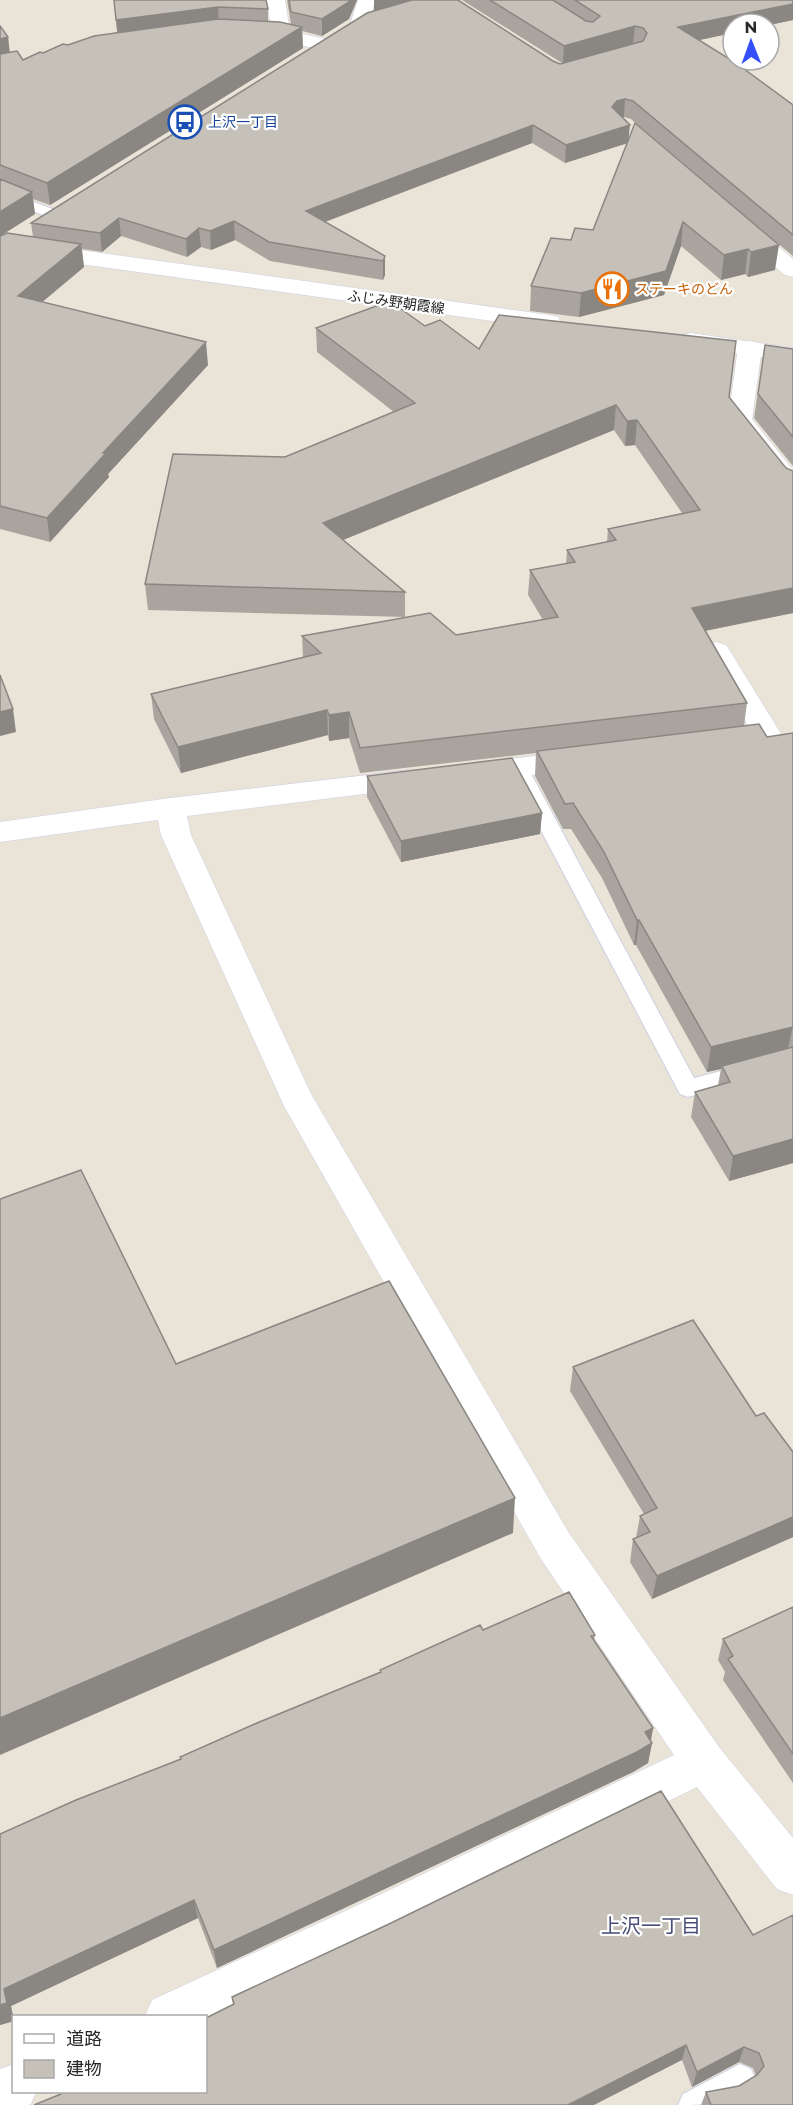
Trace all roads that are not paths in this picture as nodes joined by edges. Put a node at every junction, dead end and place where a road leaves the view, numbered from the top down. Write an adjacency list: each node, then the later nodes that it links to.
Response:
1 (276, 0): 6 (street)
2 (367, 0): 4 (street)
3 (380, 18): 4 (street)
4 (359, 24): 7 (street)
5 (239, 33): 6 (street)
6 (280, 36): 7 (street)
7 (328, 45): 8 (street)
8 (307, 57)
9 (0, 193): 11 (lane)
10 (78, 203): 11 (street)
11 (58, 216): 13 (street)
12 (730, 217): 14 (street)
13 (2, 248): 15 (street, ふじみ野朝霞線)
14 (793, 270)
15 (576, 325)
16 (669, 338): 17 (street)
17 (750, 348): 18 (street); 19 (street)
18 (793, 355)
19 (793, 487)
20 (716, 651): 21 (street)
21 (781, 736): 22 (street)
22 (735, 741)
23 (612, 756): 24 (street)
24 (518, 768): 25 (street); 27 (lane)
25 (170, 808): 26 (street); 28 (street)
26 (0, 832)
27 (765, 1068)
28 (704, 1762): 29 (street); 30 (street)
29 (793, 1873)
30 (170, 2015)
31 (740, 2080): 32 (lane)
32 (694, 2105)

